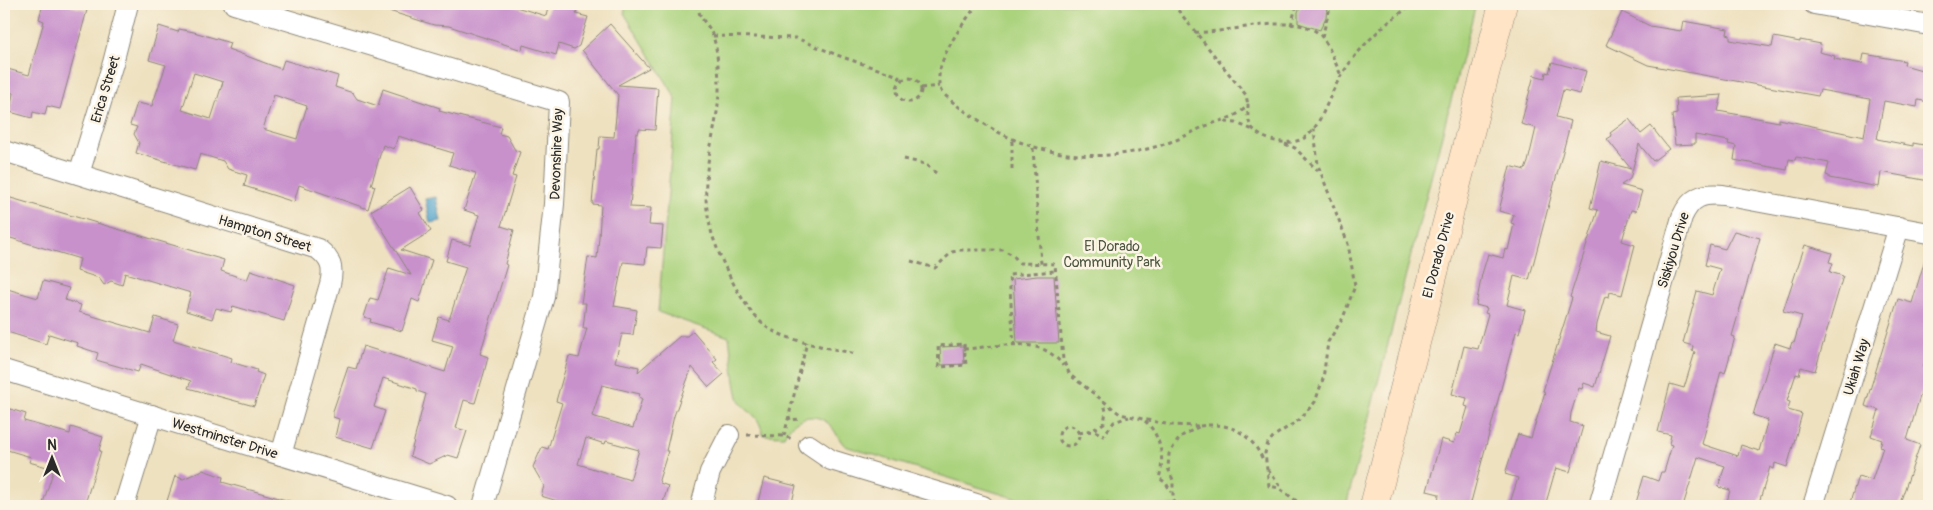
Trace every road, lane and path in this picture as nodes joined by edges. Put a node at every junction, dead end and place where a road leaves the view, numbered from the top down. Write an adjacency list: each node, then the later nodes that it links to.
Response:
1 (128, 4): 32 (street, Erica Street)
2 (234, 4): 61 (street, Devonshire Way)
3 (698, 4): 14 (path)
4 (978, 4): 18 (path)
5 (1173, 4): 13 (path)
6 (1297, 4): 11 (path)
7 (1331, 4): 15 (path)
8 (1414, 4): 16 (path)
9 (1503, 4): 66 (street, El Dorado Drive)
10 (1814, 4): 12 (street)
11 (1291, 25): 13 (path); 15 (path)
12 (1929, 25)
13 (1195, 32): 20 (path)
14 (713, 36): 17 (path); 38 (path)
15 (1322, 37): 16 (path)
16 (1341, 75): 22 (path)
17 (902, 80): 19 (path); 19 (path)
18 (939, 86): 19 (path); 24 (path)
19 (921, 88)
20 (1248, 105): 21 (path); 23 (path)
21 (1217, 122): 23 (path); 26 (path)
22 (1314, 129): 25 (path); 31 (path)
23 (1256, 131): 25 (path)
24 (1012, 141): 26 (path); 29 (path)
25 (1280, 141): 31 (path)
26 (1034, 148): 36 (path)
27 (4, 151): 32 (street, Hampton Street)
28 (904, 159): 30 (path)
29 (1012, 169)
30 (936, 173)
31 (1320, 173): 56 (path)
32 (79, 174): 55 (street, Hampton Street)
33 (1899, 227): 34 (street, Siskiyou Drive); 67 (street, Siskiyou Drive); 68 (street, Ukiah Way)
34 (1929, 233)
35 (911, 261): 36 (path)
36 (1041, 264): 37 (path)
37 (1055, 272): 39 (path); 43 (path)
38 (807, 342): 41 (path); 46 (path)
39 (1014, 346): 40 (path); 43 (path)
40 (964, 349): 40 (path)
41 (855, 354)
42 (4, 370): 45 (street, Westminster Drive)
43 (1067, 371): 44 (path)
44 (1102, 402): 47 (path); 50 (path)
45 (152, 415): 55 (street, Westminster Drive); 59 (street)
46 (788, 415): 48 (path); 53 (path)
47 (1137, 418): 49 (path); 50 (path); 58 (path)
48 (800, 419)
49 (1200, 426): 56 (path); 58 (path)
50 (1087, 431): 51 (path)
51 (1079, 433): 51 (path)
52 (729, 435): 62 (street)
53 (762, 435)
54 (810, 445): 63 (street)
55 (281, 454): 60 (street, Westminster Drive)
56 (1267, 468): 57 (path); 57 (path)
57 (1284, 491): 65 (path)
58 (1173, 497): 64 (path)
59 (124, 506)
60 (447, 506)
61 (483, 506)
62 (701, 506)
63 (983, 506)
64 (1173, 506)
65 (1303, 506)
66 (1374, 506)
67 (1599, 506)
68 (1813, 506)

